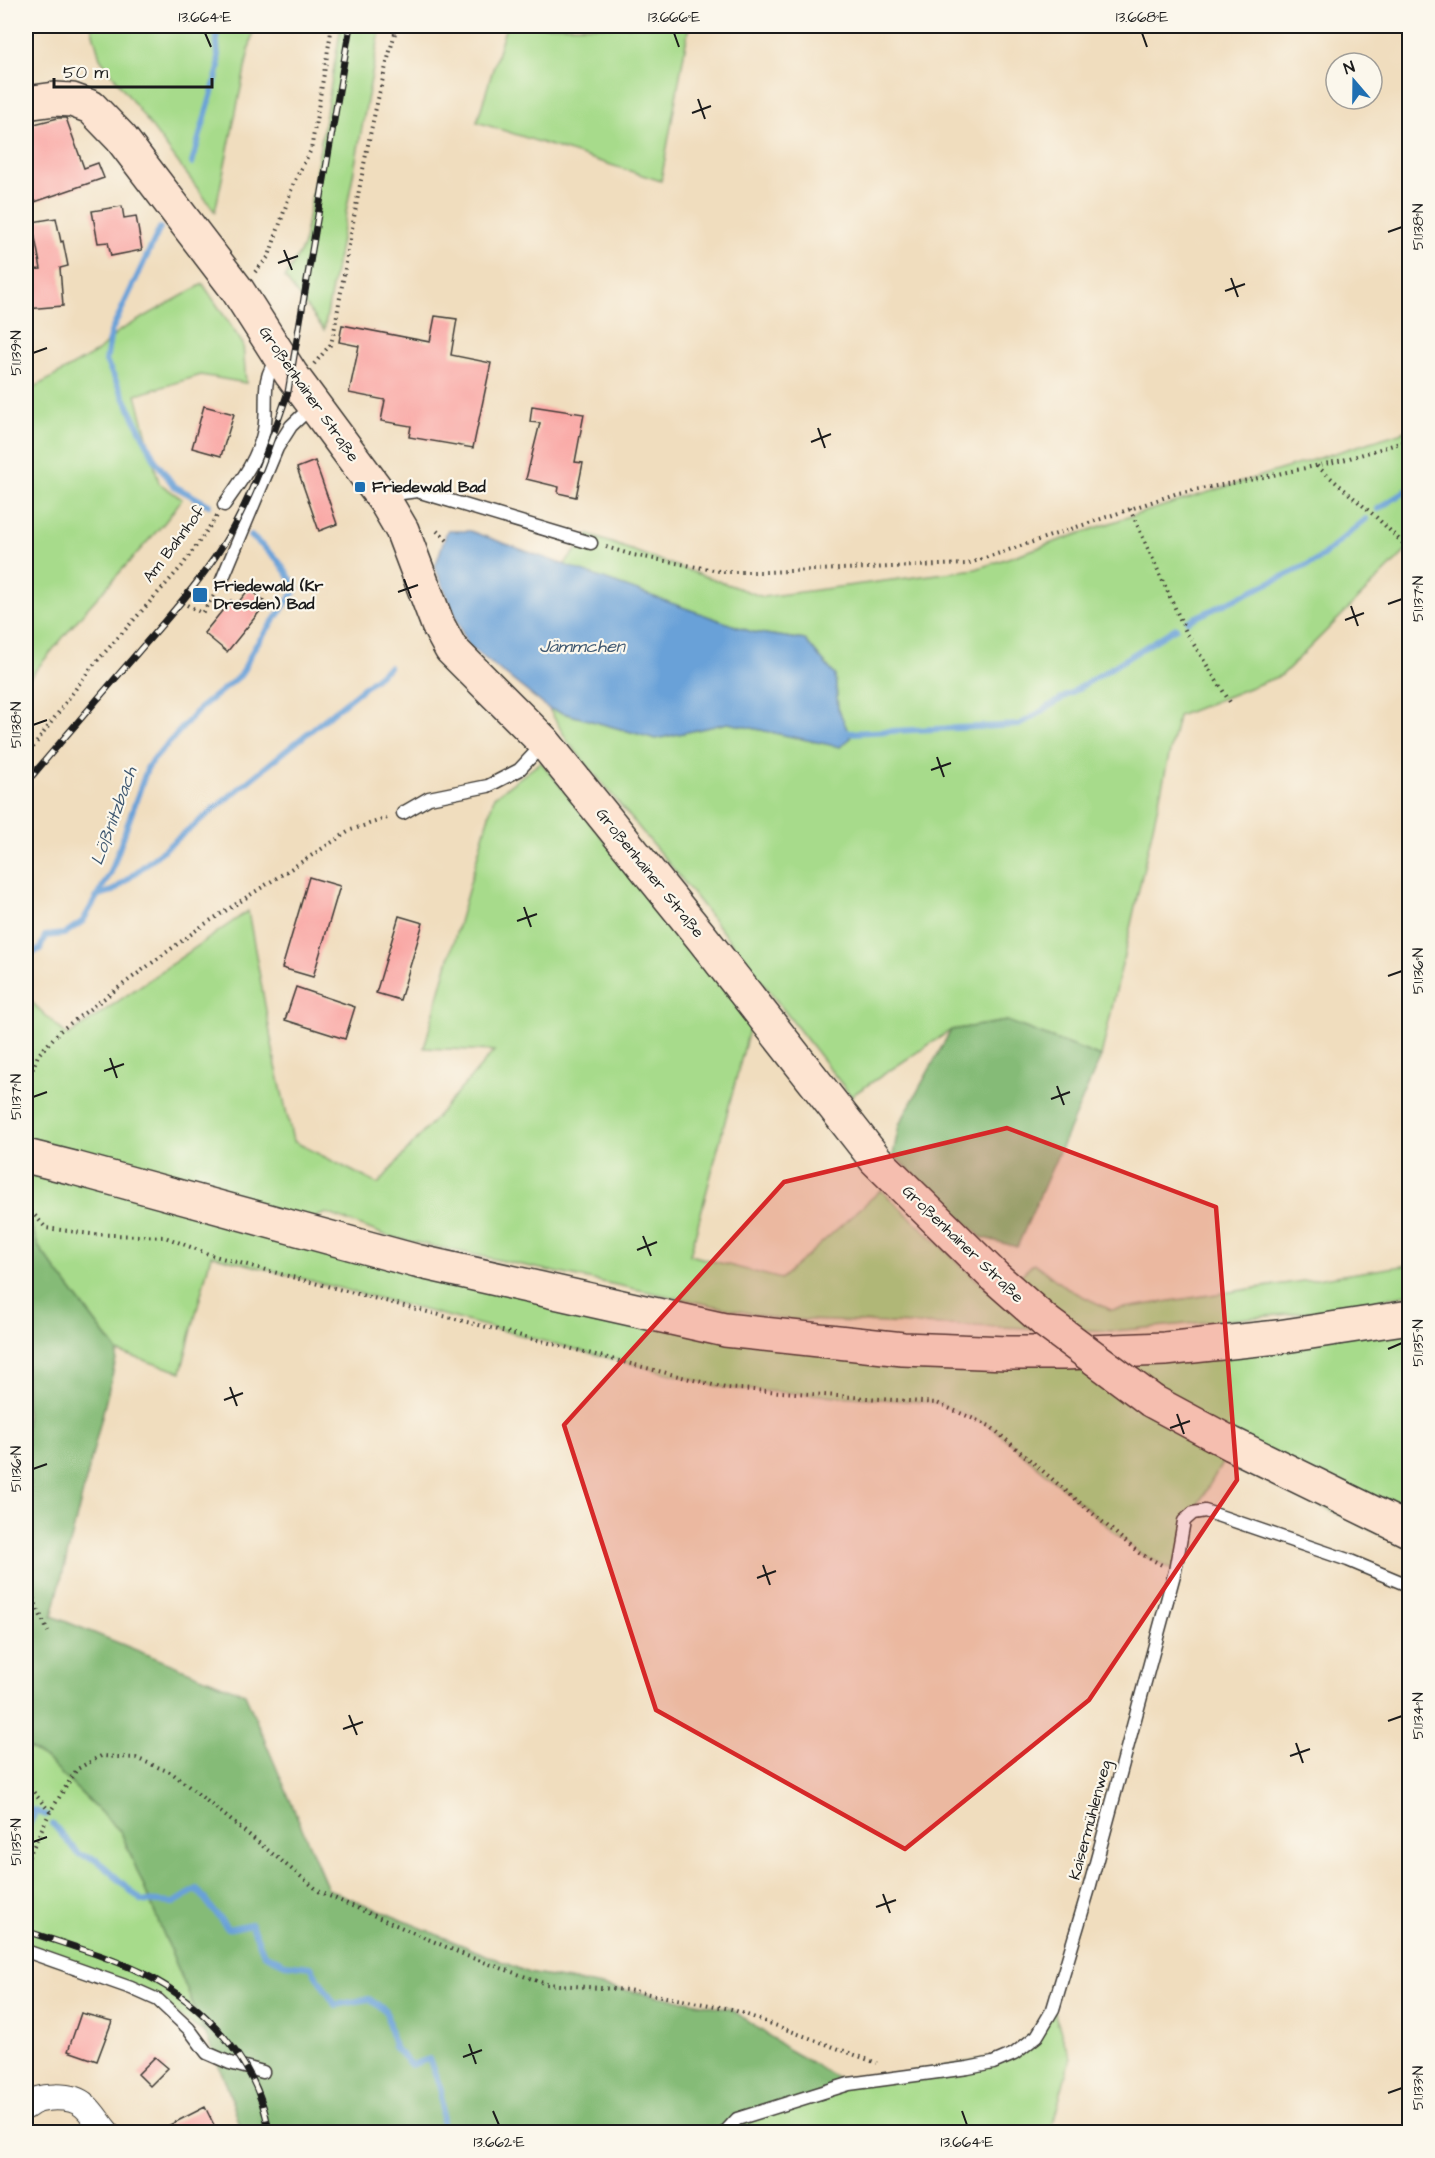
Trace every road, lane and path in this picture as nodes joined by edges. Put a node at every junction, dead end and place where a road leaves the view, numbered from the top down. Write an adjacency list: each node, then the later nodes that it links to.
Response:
1 (332, 26): 4 (path)
2 (397, 26): 5 (path)
3 (26, 103): 4 (street, Großenhainer Straße)
4 (238, 291): 5 (street, Großenhainer Straße)
5 (297, 381): 8 (street, Großenhainer Straße); 9 (lane, Am Bahnhof); 15 (lane)
6 (1410, 440): 7 (path)
7 (1317, 466): 10 (path); 14 (path)
8 (385, 501): 13 (lane); 18 (street, Großenhainer Straße)
9 (224, 505): 19 (path, Am Bahnhof)
10 (1130, 509): 13 (path); 17 (path)
11 (437, 531): 12 (path)
12 (449, 542)
13 (591, 543)
14 (1410, 550)
15 (222, 580): 16 (path)
16 (188, 605)
17 (1230, 702)
18 (544, 742): 20 (lane); 28 (street, Großenhainer Straße, bridge)
19 (26, 757)
20 (403, 813): 21 (path)
21 (26, 1086)
22 (26, 1113): 23 (path)
23 (26, 1134)
24 (27, 1167): 25 (path); 27 (street, bridge)
25 (29, 1209): 26 (path); 29 (path)
26 (26, 1239)
27 (1410, 1317)
28 (1410, 1531)
29 (1175, 1571): 31 (lane, Kaisermühlenweg); 38 (lane, Kaisermühlenweg)
30 (26, 1582): 32 (path)
31 (1410, 1586)
32 (48, 1632)
33 (26, 1783): 34 (path)
34 (50, 1812): 35 (path); 38 (path)
35 (26, 1862)
36 (26, 1951): 37 (lane)
37 (263, 2072)
38 (908, 2075): 41 (lane, Kaisermühlenweg)
39 (26, 2106): 40 (street)
40 (106, 2133)
41 (725, 2133)

